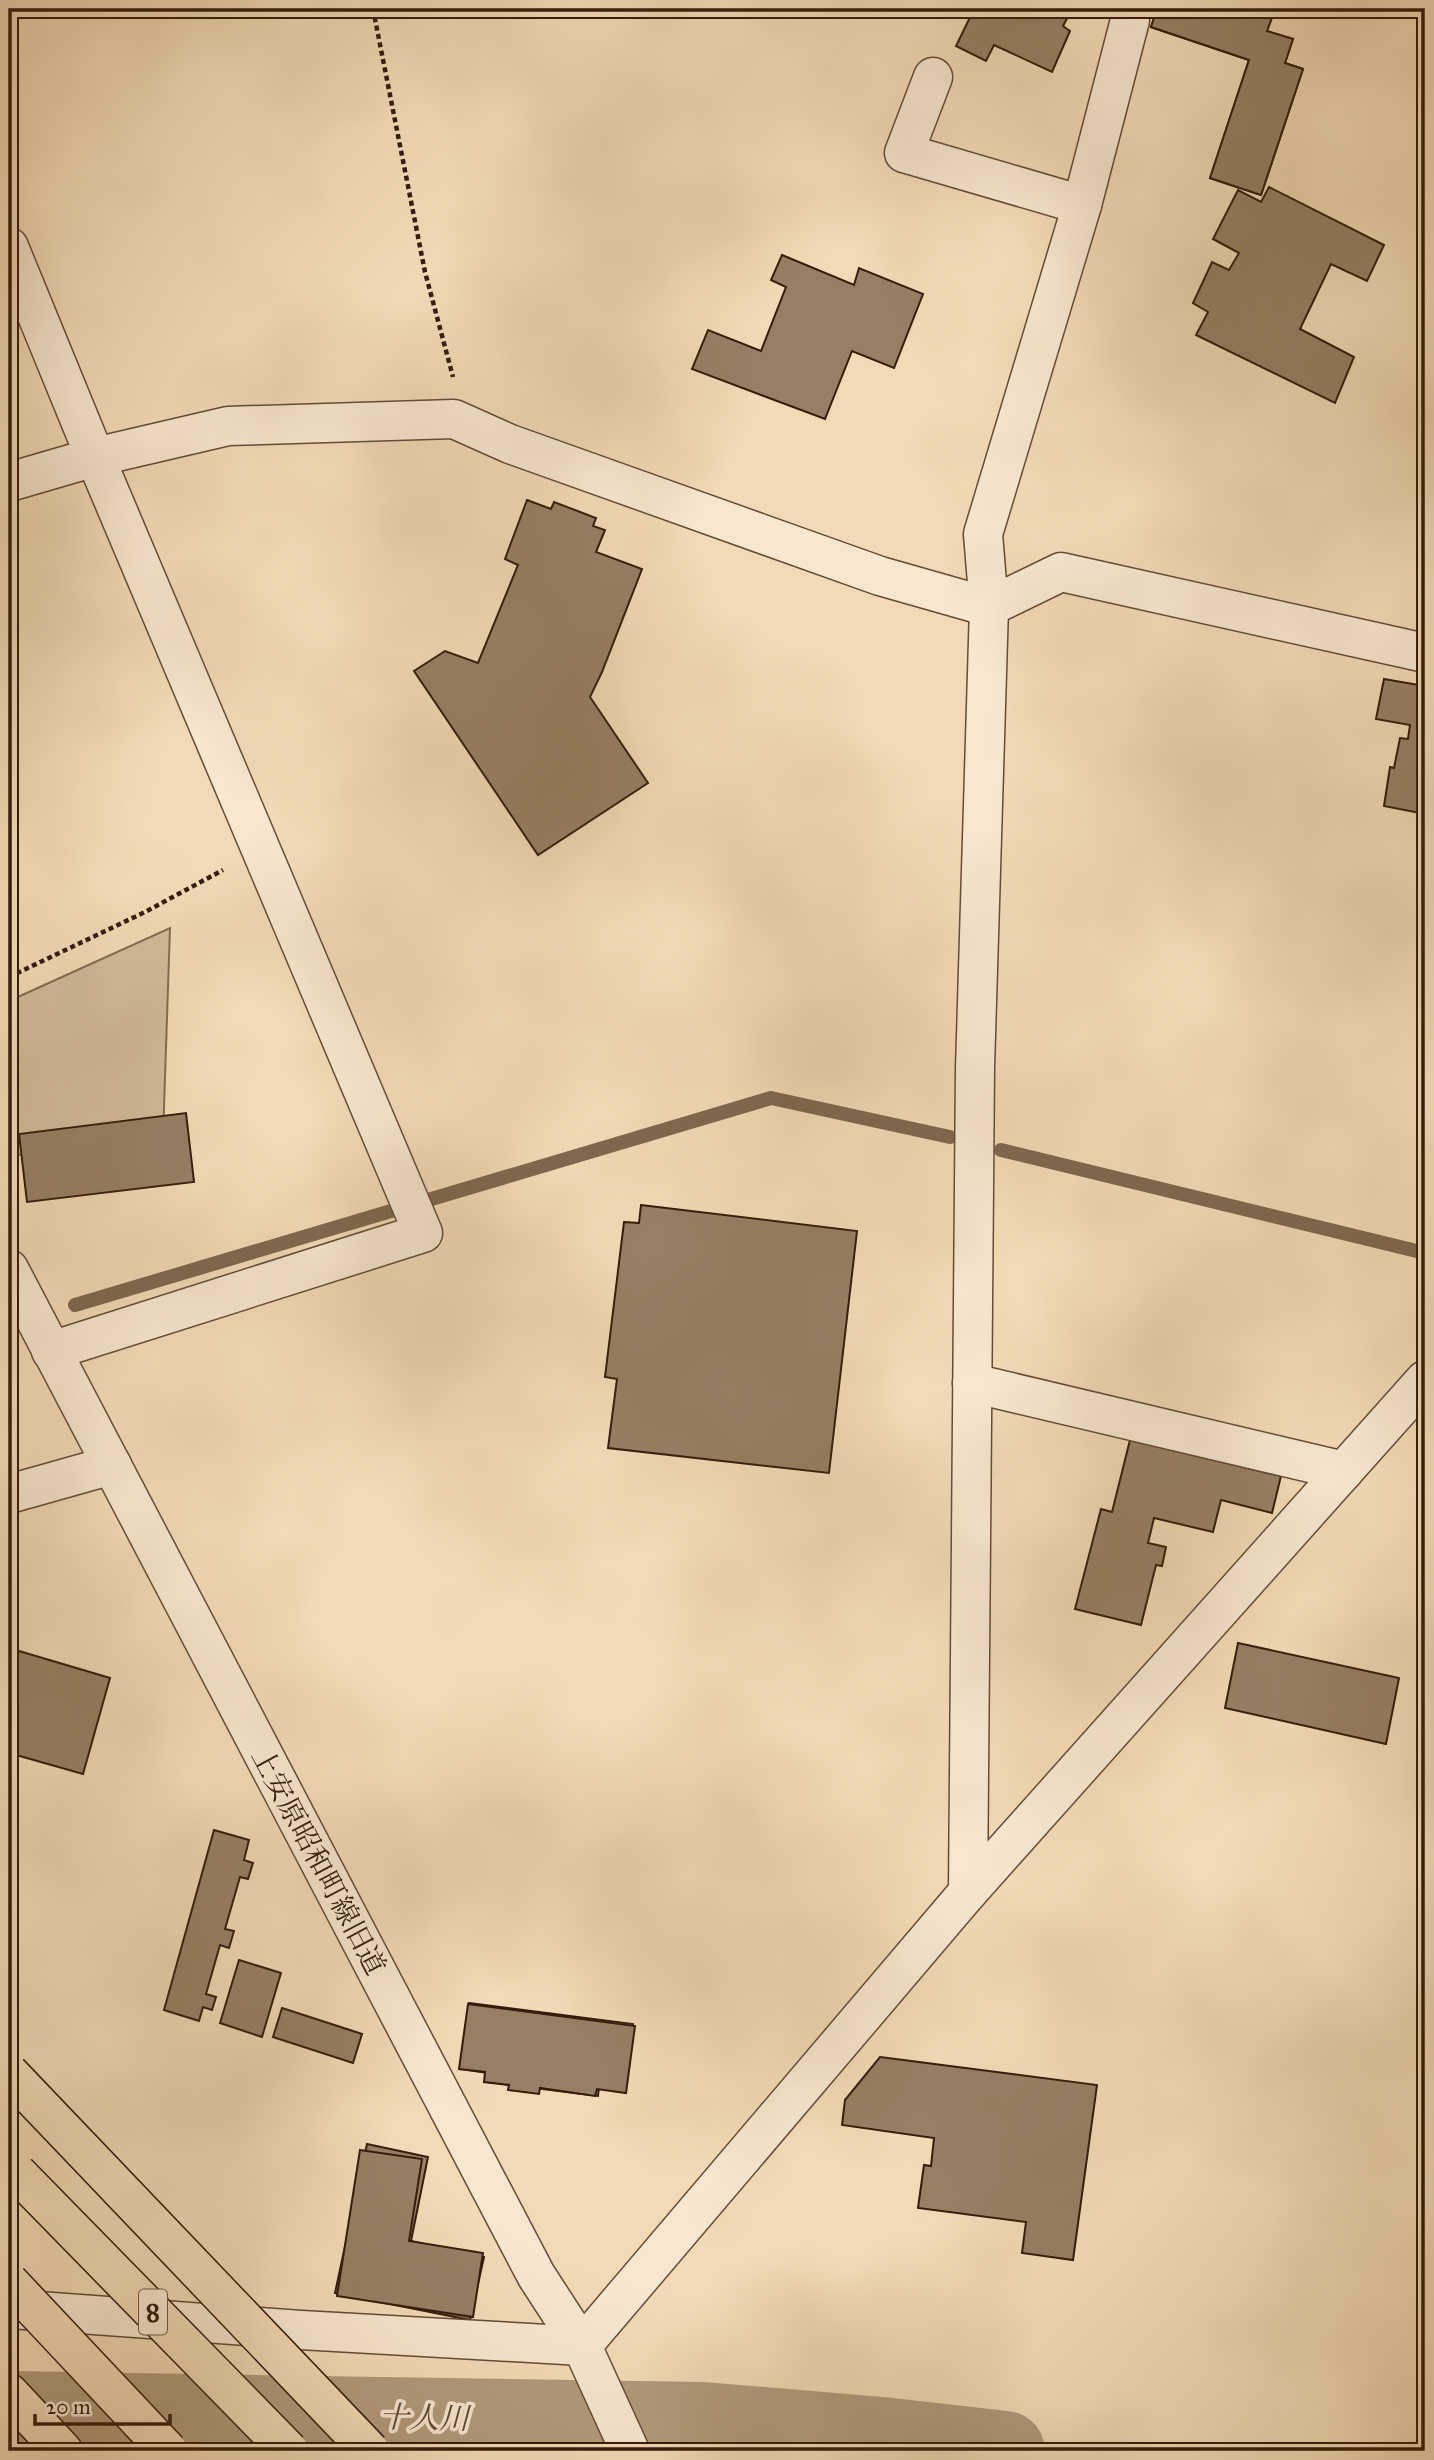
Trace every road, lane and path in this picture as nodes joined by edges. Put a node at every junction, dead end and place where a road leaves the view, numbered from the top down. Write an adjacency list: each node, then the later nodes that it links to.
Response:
1 (373, 9): 6 (path)
2 (1130, 9): 4 (street)
3 (933, 77): 4 (street)
4 (1082, 205): 9 (street)
5 (9, 247): 7 (street)
6 (454, 419): 7 (street); 9 (street)
7 (95, 457): 8 (street); 11 (street)
8 (9, 482)
9 (989, 607): 10 (street); 16 (street)
10 (1425, 653)
11 (261, 849): 12 (path); 14 (street)
12 (9, 977)
13 (9, 1269): 14 (street, 上安原昭和町線旧道)
14 (51, 1351): 17 (street, 上安原昭和町線旧道)
15 (1425, 1381): 18 (street)
16 (972, 1383): 18 (street); 20 (street)
17 (112, 1465): 19 (street); 25 (street, 上安原昭和町線旧道)
18 (1344, 1471): 20 (street)
19 (9, 1494)
20 (968, 1892): 25 (street)
21 (9, 2073): 30 (highway, bridge)
22 (13, 2168): 29 (highway, 8, bridge)
23 (9, 2282): 28 (highway, bridge)
24 (9, 2308): 25 (street)
25 (582, 2346): 31 (street, 上安原昭和町線旧道)
26 (9, 2393): 27 (highway)
27 (63, 2451)
28 (168, 2451)
29 (289, 2451)
30 (370, 2451)
31 (631, 2451)

